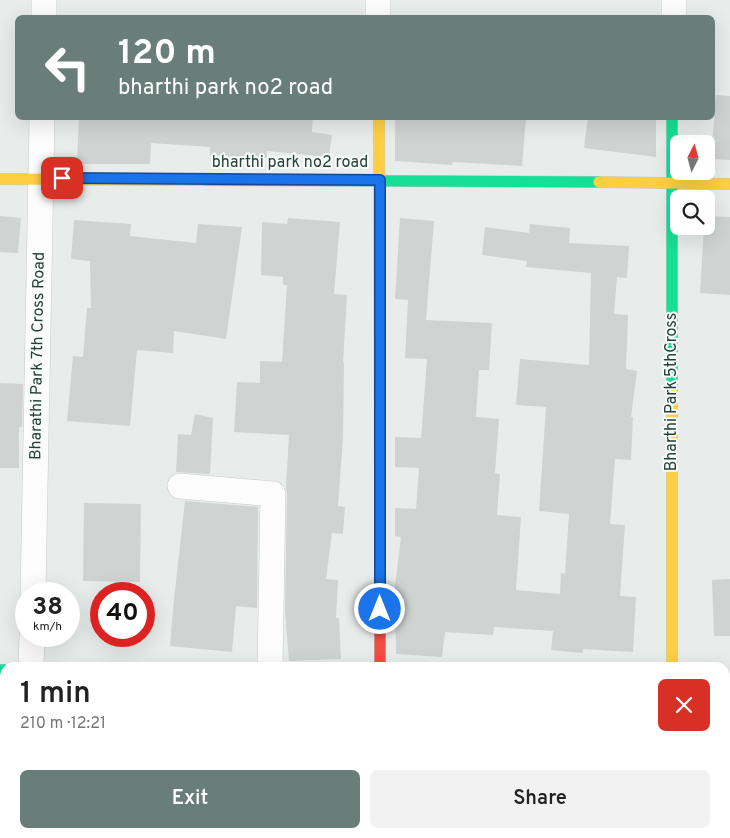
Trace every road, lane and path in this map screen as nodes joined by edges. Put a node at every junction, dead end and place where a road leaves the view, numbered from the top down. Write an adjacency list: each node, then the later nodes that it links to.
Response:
1 (44, 0): 4 (street)
2 (378, 0): 5 (street)
3 (674, 0): 6 (street)
4 (44, 15)
5 (378, 15)
6 (674, 15)
7 (42, 120): 10 (street, Bharathi Park 7th Cross Road)
8 (379, 120): 12 (street)
9 (672, 120): 13 (street, Bharthi Park 5thCross)
10 (42, 178): 11 (street, bharthi park no2 road); 12 (street, bharthi park no2 road); 16 (street, Bharathi Park 7th Cross Road)
11 (0, 179)
12 (380, 180): 13 (street, bharthi park no2 road); 20 (street)
13 (672, 183): 14 (street, bharthi park no2 road); 21 (street, Bharthi Park 5thCross)
14 (730, 184)
15 (180, 486): 19 (street)
16 (33, 582)
17 (32, 647): 18 (street)
18 (31, 662)
19 (270, 662)
20 (380, 662)
21 (672, 662)

